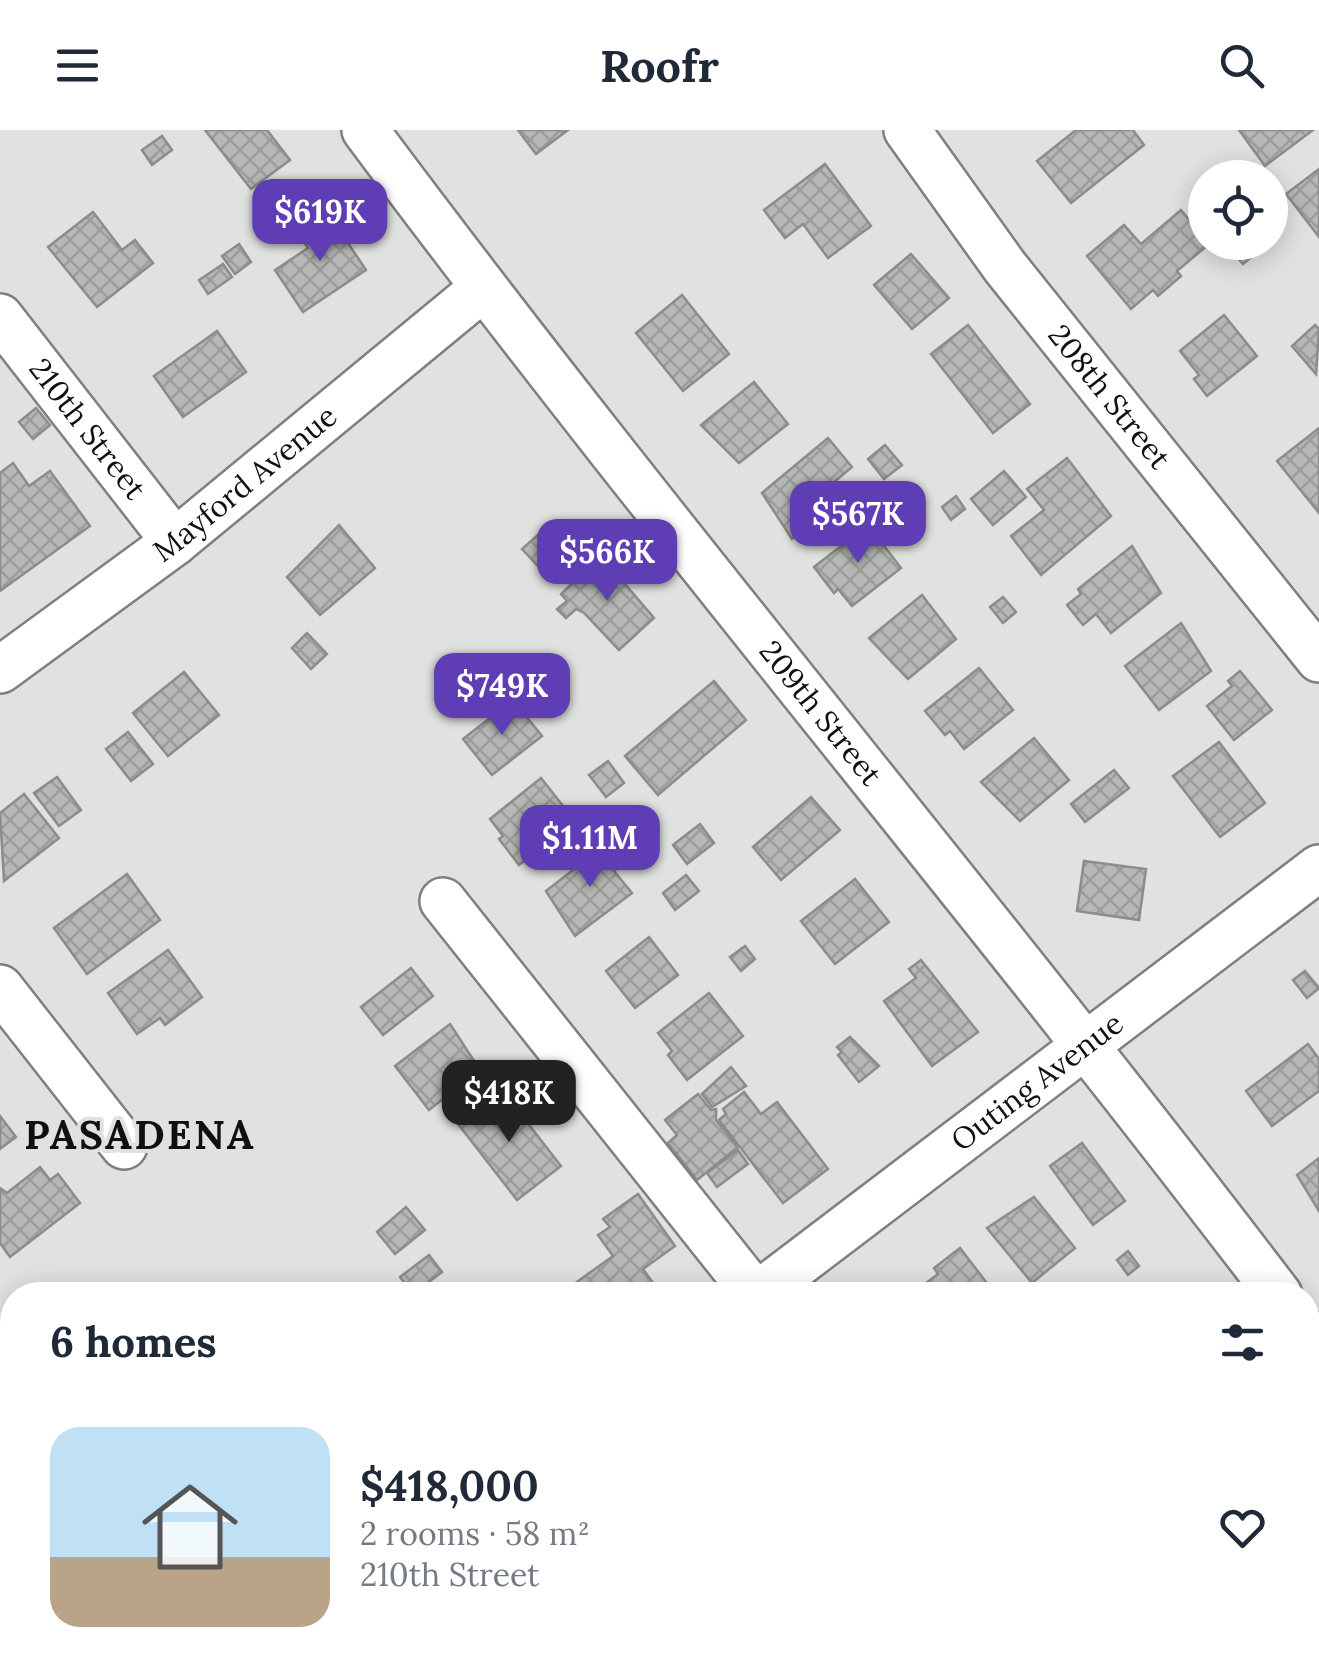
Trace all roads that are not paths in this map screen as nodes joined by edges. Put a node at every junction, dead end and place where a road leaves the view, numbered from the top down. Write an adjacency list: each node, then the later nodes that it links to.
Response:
1 (366, 130): 3 (street, 209th Street)
2 (907, 130): 6 (street, 208th Street)
3 (483, 288): 5 (street, Mayford Avenue); 11 (street, 209th Street)
4 (0, 317): 5 (street, 210th Street)
5 (175, 542): 7 (street, Mayford Avenue)
6 (1319, 659)
7 (0, 670)
8 (1319, 868): 11 (street, Outing Avenue)
9 (443, 902): 13 (street)
10 (0, 988): 12 (street)
11 (1088, 1044): 14 (street, Outing Avenue); 15 (street, 209th Street)
12 (124, 1146)
13 (747, 1282)
14 (774, 1282)
15 (1269, 1282)

